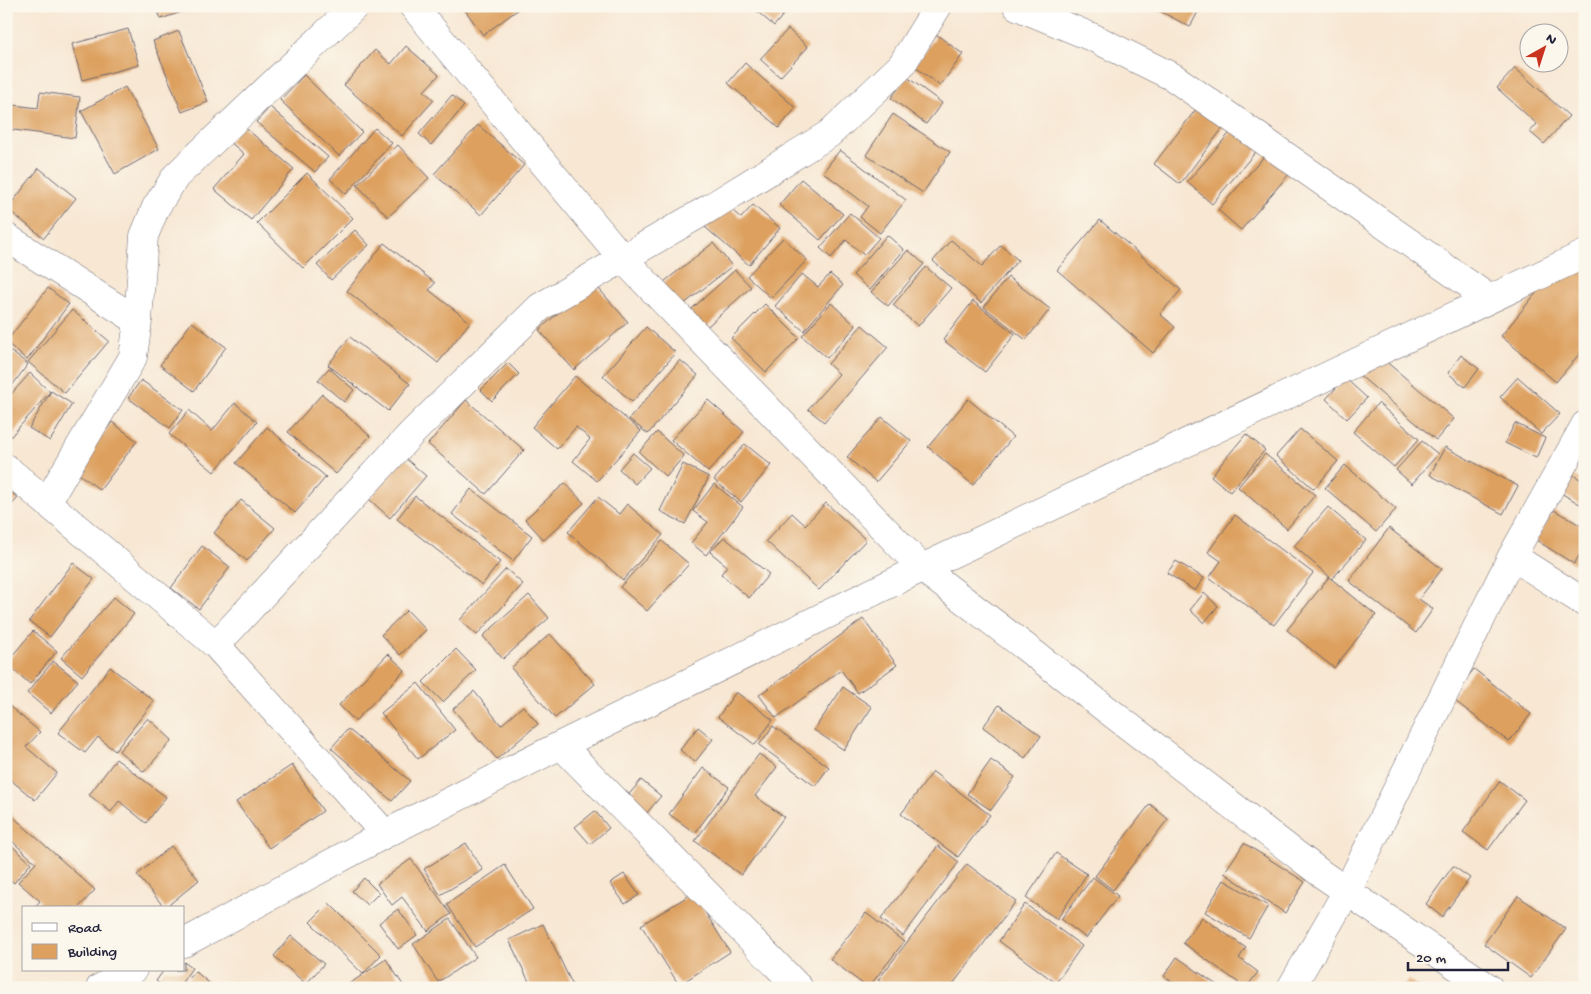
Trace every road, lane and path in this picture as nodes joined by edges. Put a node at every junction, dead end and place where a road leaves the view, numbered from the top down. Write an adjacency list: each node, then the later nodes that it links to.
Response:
1 (355, 6): 9 (street)
2 (413, 6): 7 (street)
3 (938, 6): 7 (street)
4 (1017, 6): 8 (street)
5 (6, 236): 9 (street)
6 (1585, 254): 8 (street)
7 (623, 259): 14 (street); 16 (street)
8 (1490, 299): 14 (street)
9 (138, 321): 12 (street)
10 (1585, 425): 13 (street)
11 (6, 468): 12 (street)
12 (47, 502): 16 (street)
13 (1512, 556): 15 (street); 19 (street)
14 (922, 568): 17 (street); 19 (street)
15 (1585, 604)
16 (216, 644): 18 (street)
17 (561, 745): 18 (street); 23 (street)
18 (386, 834): 20 (street)
19 (1346, 891): 24 (street); 25 (street)
20 (185, 942)
21 (129, 972): 22 (street)
22 (100, 988)
23 (799, 988)
24 (1291, 988)
25 (1489, 988)

